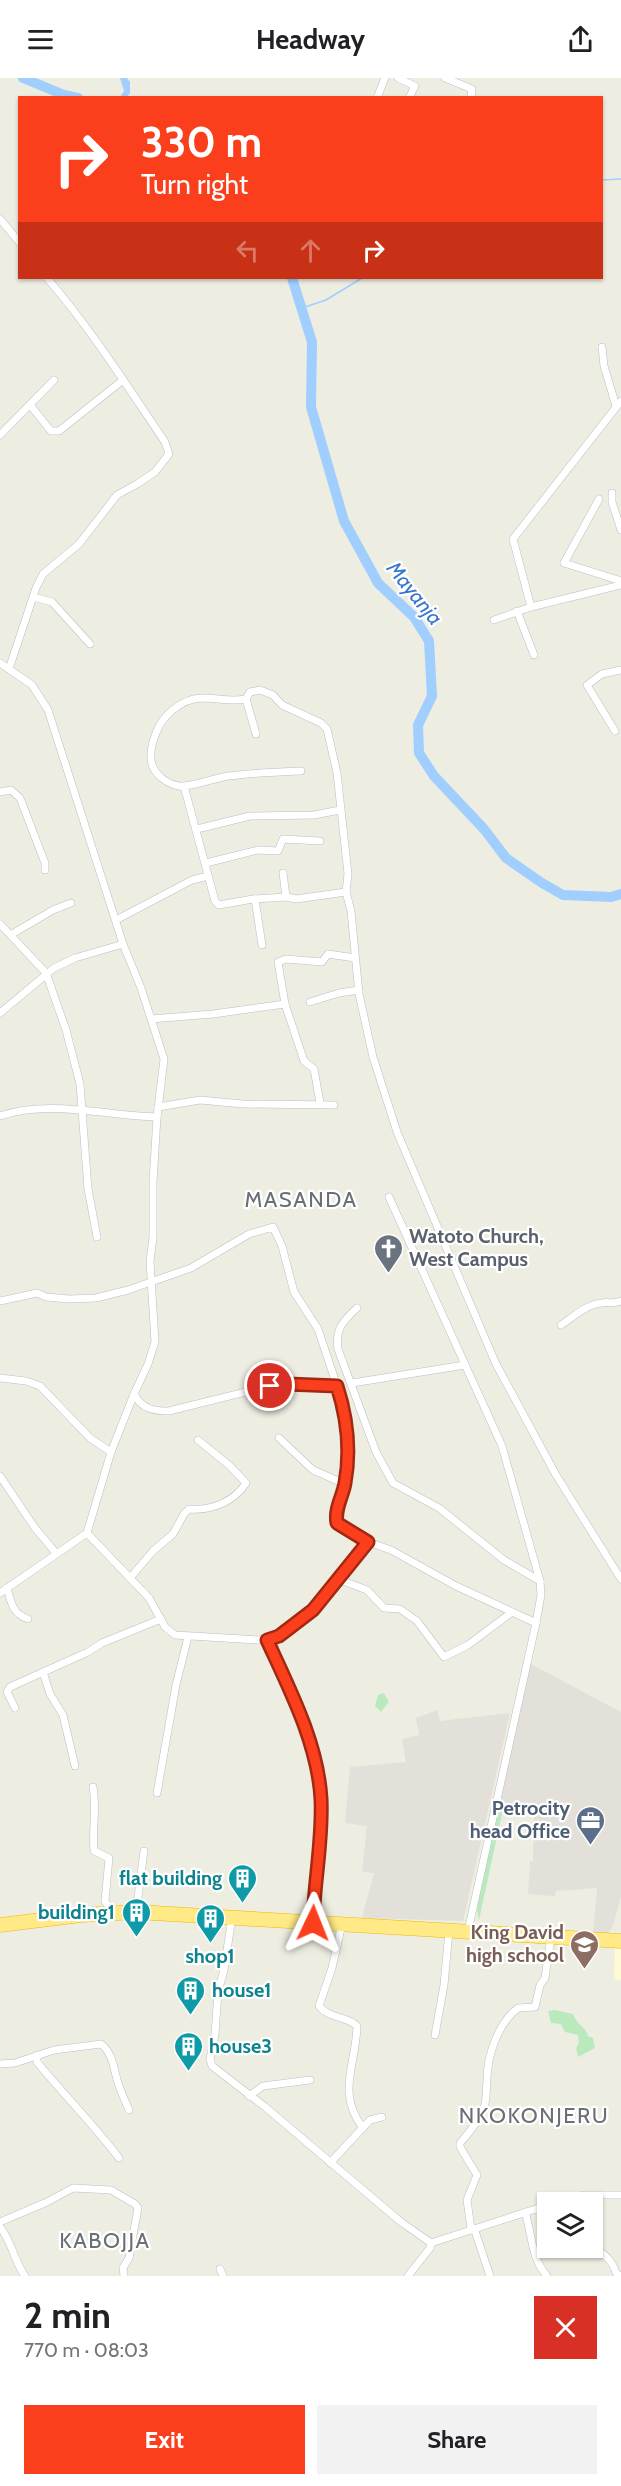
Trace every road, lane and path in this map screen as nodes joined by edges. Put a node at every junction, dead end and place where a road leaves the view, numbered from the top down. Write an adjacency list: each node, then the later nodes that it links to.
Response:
1 (385, 78): 4 (street)
2 (398, 78): 5 (street)
3 (445, 78): 6 (street)
4 (378, 96)
5 (410, 96)
6 (471, 96)
7 (0, 220): 8 (street)
8 (18, 241)
9 (48, 279): 12 (street)
10 (602, 347): 13 (street)
11 (54, 380): 14 (street)
12 (123, 380): 14 (street); 20 (street)
13 (619, 403): 21 (street)
14 (30, 405): 15 (street)
15 (0, 435)
16 (612, 493): 18 (street)
17 (599, 499): 19 (street)
18 (621, 530)
19 (621, 583): 21 (street)
20 (33, 597): 24 (street); 27 (street)
21 (531, 607): 22 (street)
22 (517, 611): 23 (street); 25 (street)
23 (494, 620)
24 (90, 644)
25 (534, 655)
26 (0, 663): 27 (street)
27 (9, 669): 46 (street)
28 (621, 670): 30 (street)
29 (246, 699): 31 (street); 33 (street); 35 (street)
30 (615, 731)
31 (256, 734)
32 (301, 771): 33 (street)
33 (184, 786): 36 (street)
34 (0, 792): 39 (street)
35 (340, 810): 36 (street); 42 (street)
36 (197, 829): 38 (street)
37 (320, 841): 38 (street)
38 (206, 863): 41 (street)
39 (45, 870)
40 (283, 873): 43 (street)
41 (208, 876): 44 (street); 46 (street)
42 (346, 892): 43 (street); 51 (street)
43 (286, 897): 44 (street)
44 (255, 899): 50 (street)
45 (71, 903): 48 (street)
46 (116, 920): 49 (street)
47 (0, 924): 48 (street)
48 (12, 934): 52 (street)
49 (123, 944): 52 (street); 57 (street)
50 (262, 945)
51 (355, 958): 53 (street); 55 (street)
52 (46, 973): 56 (street); 61 (street)
53 (358, 990): 54 (street); 84 (street)
54 (310, 1002)
55 (285, 1004): 57 (street); 58 (street)
56 (0, 1013)
57 (151, 1019): 60 (street)
58 (320, 1103): 59 (street); 60 (street)
59 (334, 1105)
60 (158, 1107): 63 (street)
61 (81, 1110): 62 (street); 63 (street); 65 (street)
62 (0, 1116)
63 (157, 1117): 66 (street)
64 (389, 1197): 71 (street)
65 (97, 1237)
66 (151, 1282): 67 (street); 74 (street); 75 (street)
67 (0, 1301)
68 (621, 1301): 70 (street)
69 (357, 1308): 73 (street)
70 (561, 1325)
71 (465, 1365): 73 (street); 88 (street)
72 (0, 1378): 78 (street)
73 (352, 1383): 88 (street)
74 (337, 1386): 75 (street); 80 (street)
75 (134, 1394): 78 (street)
76 (279, 1438): 80 (street)
77 (198, 1440): 85 (street)
78 (111, 1452): 81 (street)
79 (0, 1476): 83 (street)
80 (345, 1484): 82 (street)
81 (87, 1533): 83 (street); 85 (street)
82 (368, 1542): 86 (street); 91 (street)
83 (56, 1553): 89 (street)
84 (618, 1569): 87 (street)
85 (130, 1578): 93 (street)
86 (338, 1579): 91 (street); 96 (street)
87 (621, 1580)
88 (540, 1581): 94 (street)
89 (8, 1588): 90 (street); 92 (street)
90 (0, 1593)
91 (512, 1612): 94 (street)
92 (28, 1618)
93 (161, 1619): 95 (street); 97 (street)
94 (536, 1623): 112 (street)
95 (188, 1637): 96 (street); 103 (street)
96 (267, 1640): 108 (street)
97 (43, 1672): 99 (street); 101 (street)
98 (0, 1683): 99 (street)
99 (9, 1688): 100 (street)
100 (15, 1708)
101 (75, 1766)
102 (93, 1787): 106 (street)
103 (157, 1792)
104 (144, 1851): 105 (street)
105 (136, 1912): 106 (highway); 107 (highway)
106 (112, 1913): 110 (highway)
107 (232, 1917): 108 (highway); 120 (street)
108 (313, 1923): 109 (highway)
109 (342, 1924): 111 (highway); 123 (street)
110 (0, 1925)
111 (449, 1931): 112 (highway); 115 (street)
112 (468, 1931): 113 (highway)
113 (554, 1937): 114 (highway); 116 (street); 132 (street)
114 (621, 1941)
115 (435, 2035)
116 (498, 2044)
117 (37, 2055): 118 (street); 121 (street); 124 (street)
118 (0, 2064)
119 (310, 2080): 120 (street)
120 (249, 2096): 125 (street)
121 (129, 2110)
122 (382, 2117): 123 (street)
123 (363, 2128): 125 (street)
124 (120, 2158)
125 (330, 2163): 133 (street)
126 (603, 2195): 127 (street)
127 (621, 2195)
128 (537, 2208): 129 (street)
129 (525, 2212): 132 (street); 139 (street)
130 (0, 2222): 136 (street)
131 (0, 2227): 135 (street)
132 (472, 2229): 133 (street); 138 (street)
133 (431, 2243): 137 (street)
134 (603, 2256): 140 (street)
135 (25, 2276)
136 (124, 2276)
137 (408, 2276)
138 (490, 2276)
139 (547, 2276)
140 (621, 2276)

